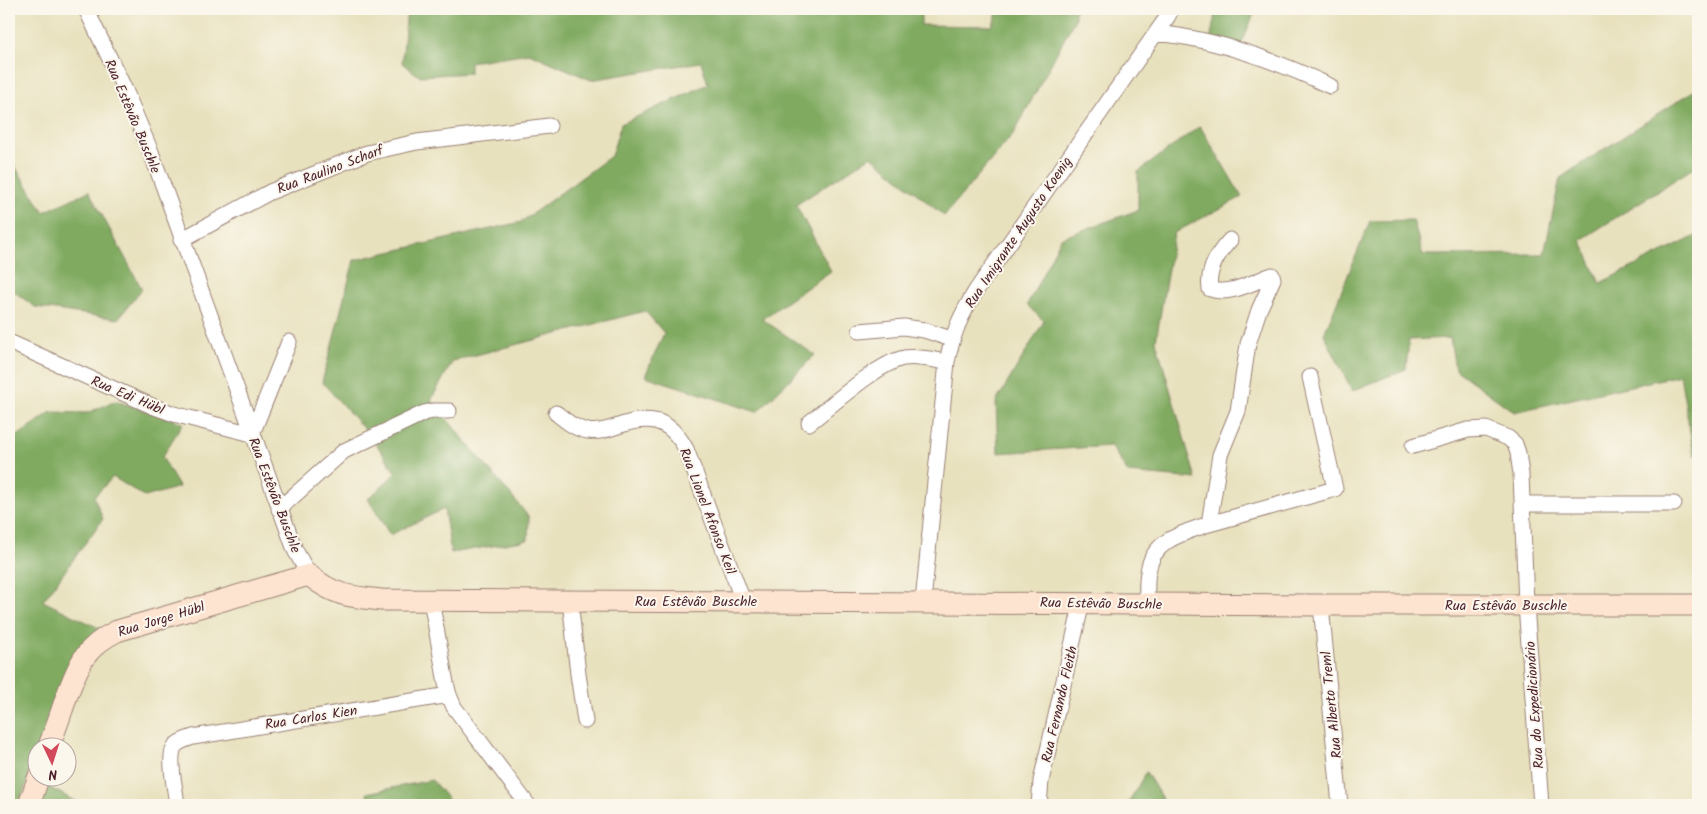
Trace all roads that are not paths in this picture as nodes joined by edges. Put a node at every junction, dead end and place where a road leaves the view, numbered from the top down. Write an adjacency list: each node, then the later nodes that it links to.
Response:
1 (86, 9): 6 (street, Rua Estêvão Buschle)
2 (1171, 9): 3 (street, Rua Imigrante Augusto Koenig)
3 (1156, 33): 4 (street); 9 (street, Rua Imigrante Augusto Koenig)
4 (1330, 86)
5 (549, 126): 6 (street, Rua Raulino Scharf)
6 (181, 240): 17 (street, Rua Estêvão Buschle)
7 (1230, 240): 22 (street)
8 (860, 331): 9 (street)
9 (951, 339): 12 (street, Rua Imigrante Augusto Koenig)
10 (9, 342): 17 (street, Rua Edi Hübl)
11 (289, 342): 17 (street)
12 (946, 362): 16 (street); 27 (street, Rua Imigrante Augusto Koenig)
13 (1310, 377): 22 (street)
14 (449, 411): 21 (street)
15 (556, 413): 26 (street, Rua Lionel Afonso Keil)
16 (808, 423)
17 (252, 434): 21 (street, Rua Estêvão Buschle)
18 (1413, 446): 19 (street, Rua do Expedicionário)
19 (1522, 504): 20 (street); 31 (street, Rua do Expedicionário)
20 (1674, 504)
21 (279, 509): 23 (street, Rua Estêvão Buschle)
22 (1209, 524): 29 (street)
23 (309, 575): 24 (street, Rua Estêvão Buschle); 35 (street, Rua Jorge Hübl)
24 (431, 600): 25 (street, Rua Estêvão Buschle); 33 (street)
25 (570, 600): 26 (street, Rua Estêvão Buschle); 34 (street)
26 (743, 601): 27 (street, Rua Estêvão Buschle)
27 (923, 602): 28 (street, Rua Estêvão Buschle)
28 (1082, 602): 29 (street, Rua Estêvão Buschle); 40 (street, Rua Fernando Fleith)
29 (1146, 603): 30 (street, Rua Estêvão Buschle)
30 (1321, 605): 31 (street, Rua Estêvão Buschle); 41 (street, Rua Alberto Treml)
31 (1526, 605): 32 (street, Rua Estêvão Buschle); 42 (street, Rua do Expedicionário)
32 (1698, 605)
33 (449, 695): 38 (street, Rua Carlos Kien); 39 (street)
34 (586, 721)
35 (53, 736)
36 (36, 786): 37 (street)
37 (29, 805)
38 (177, 805)
39 (528, 805)
40 (1039, 805)
41 (1340, 805)
42 (1541, 805)

